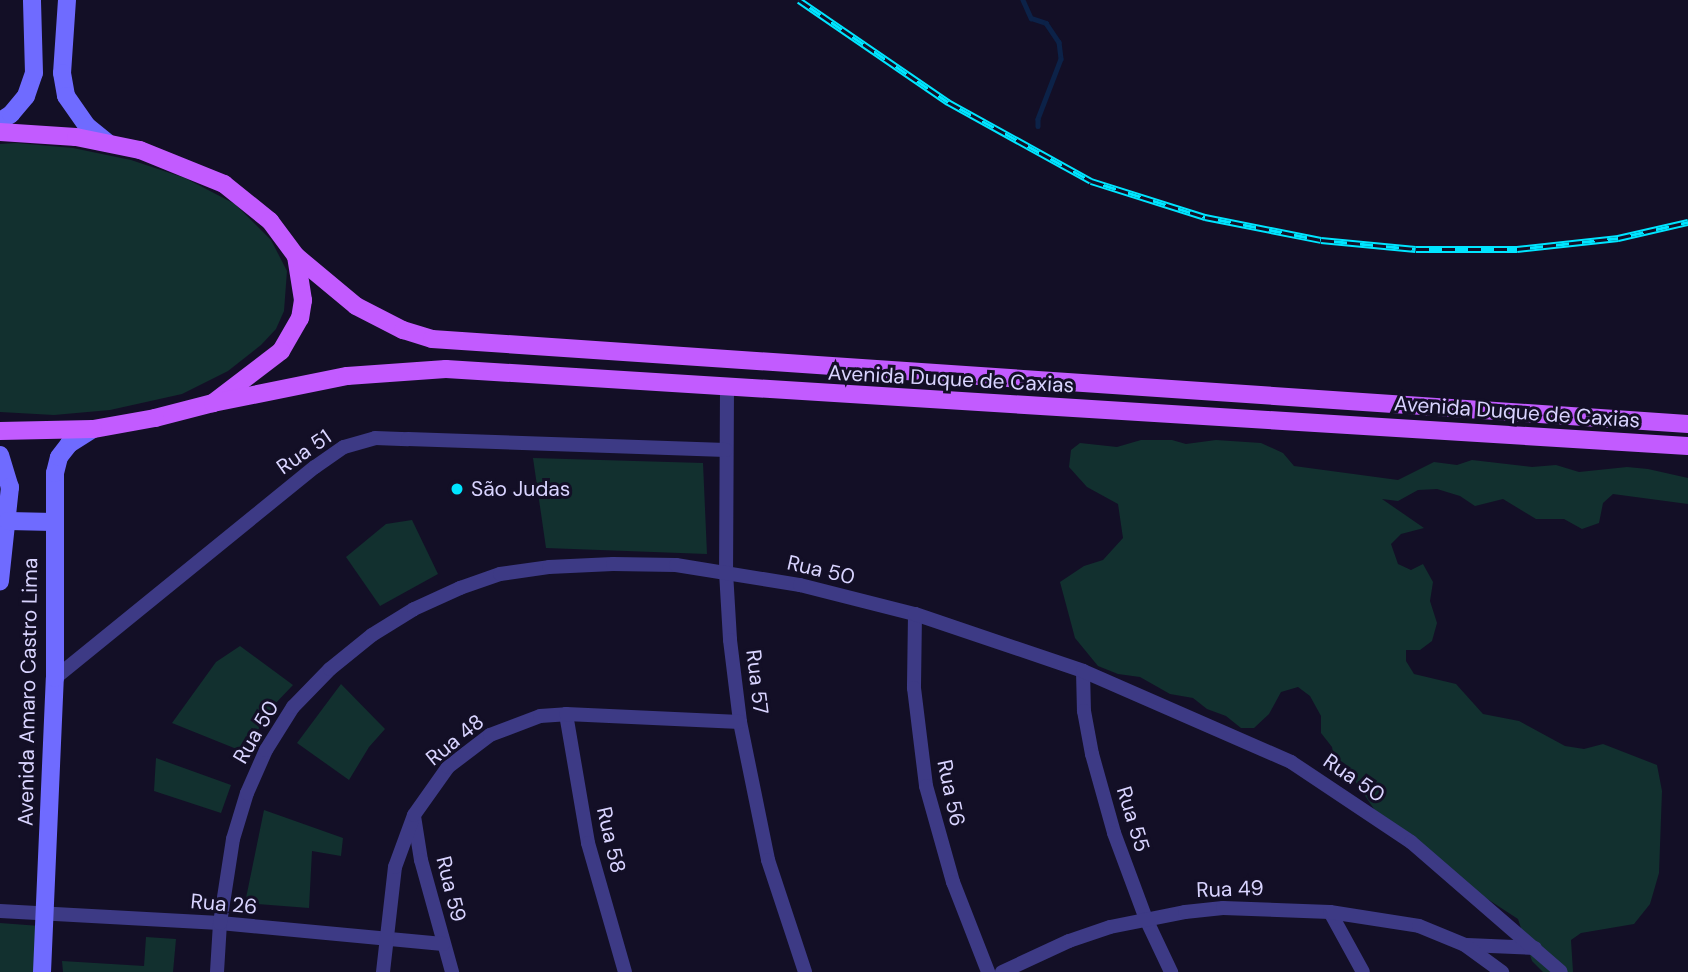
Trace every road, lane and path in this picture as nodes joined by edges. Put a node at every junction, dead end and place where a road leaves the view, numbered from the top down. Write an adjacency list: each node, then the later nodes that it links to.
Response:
1 (32, 0): 3 (street)
2 (67, 0): 5 (street)
3 (0, 121)
4 (0, 132): 5 (main road, Avenida Duque de Caxias)
5 (108, 143): 6 (main road, Avenida Duque de Caxias)
6 (296, 256): 8 (main road); 9 (main road, Avenida Duque de Caxias)
7 (727, 388): 8 (main road, Avenida Duque de Caxias); 12 (main road, Avenida Duque de Caxias); 13 (street, Rua 57)
8 (214, 403): 10 (main road, Avenida Duque de Caxias)
9 (1682, 422)
10 (93, 429): 11 (main road, Avenida Duque de Caxias); 16 (street, Avenida Amaro Castro Lima)
11 (0, 430)
12 (1688, 446)
13 (726, 450): 17 (street, Rua 57); 21 (street, Rua 51)
14 (0, 455): 15 (street, Avenida Amaro Castro Lima)
15 (8, 521): 16 (street); 18 (street, Avenida Amaro Castro Lima)
16 (54, 523): 21 (street, Avenida Amaro Castro Lima)
17 (726, 572): 19 (street, Rua 50); 23 (street, Rua 57); 29 (street, Rua 50)
18 (0, 581)
19 (915, 614): 20 (street, Rua 50); 40 (street, Rua 56)
20 (1083, 671): 28 (street, Rua 55); 33 (street, Rua 50)
21 (55, 678): 27 (street, Avenida Amaro Castro Lima)
22 (566, 714): 23 (street, Rua 48); 24 (street, Rua 48); 38 (street, Rua 58)
23 (740, 722): 39 (street, Rua 57)
24 (414, 815): 30 (street, Rua 48); 31 (street, Rua 59)
25 (0, 911): 27 (street, Rua 26)
26 (1330, 912): 28 (street, Rua 49); 32 (street, Rua 49); 43 (street)
27 (45, 915): 29 (street, Rua 26); 34 (street, Avenida Amaro Castro Lima)
28 (1146, 919): 41 (street, Rua 49); 42 (street, Rua 55)
29 (220, 923): 30 (street, Rua 26); 35 (street, Rua 50)
30 (385, 941): 31 (street, Rua 26); 36 (street, Rua 48)
31 (443, 944): 37 (street, Rua 59)
32 (1465, 945): 33 (street); 44 (street)
33 (1535, 948): 45 (street, Rua 50)
34 (42, 972)
35 (217, 972)
36 (383, 972)
37 (452, 972)
38 (625, 972)
39 (805, 972)
40 (988, 972)
41 (1002, 972)
42 (1171, 972)
43 (1363, 972)
44 (1502, 972)
45 (1561, 972)

